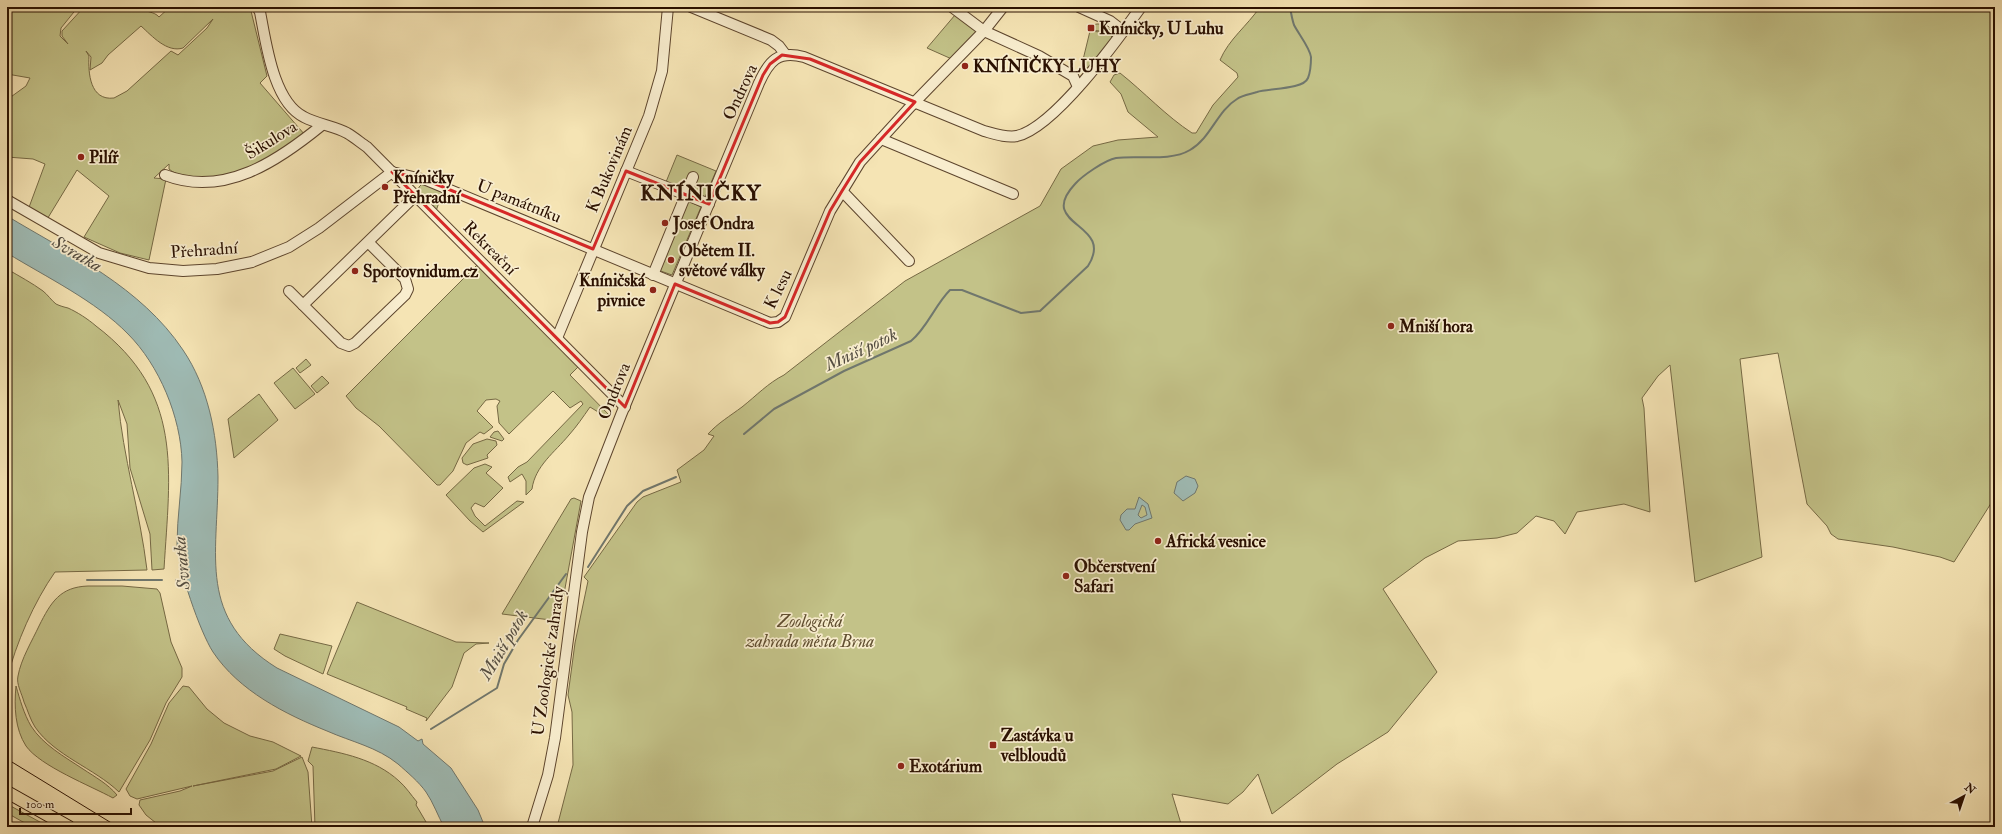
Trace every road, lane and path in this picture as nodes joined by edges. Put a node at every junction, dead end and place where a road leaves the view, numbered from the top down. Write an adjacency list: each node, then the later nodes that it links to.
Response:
1 (257, 7): 13 (street, Rekreační)
2 (668, 7): 15 (street, K Bukovinám)
3 (691, 7): 10 (street)
4 (952, 7): 8 (street)
5 (1003, 7): 8 (street, K lesu)
6 (1079, 7): 9 (street)
7 (1141, 7): 9 (street)
8 (984, 31): 11 (street); 12 (street, K lesu)
9 (1123, 31): 11 (street)
10 (785, 54): 12 (street); 24 (street, Ondrova)
11 (1078, 87): 12 (street)
12 (915, 102): 14 (street, K lesu)
13 (322, 125): 16 (street, Rekreační); 17 (street, Šikulova)
14 (881, 139): 19 (street, K lesu); 20 (street)
15 (626, 171): 21 (street); 26 (street, K Bukovinám)
16 (392, 172): 22 (street, Rekreační); 23 (street, Přehradní); 26 (street, U památníku)
17 (165, 174)
18 (693, 177): 21 (street)
19 (842, 191): 27 (street); 29 (street, K lesu)
20 (1013, 194)
21 (686, 195): 24 (street); 28 (street)
22 (415, 196): 25 (street); 32 (street, Rekreační)
23 (7, 200)
24 (709, 204): 29 (street, Ondrova)
25 (368, 242): 31 (street); 31 (street)
26 (593, 249): 28 (street, U památníku); 32 (street, K Bukovinám)
27 (909, 261)
28 (652, 275): 29 (street, U památníku)
29 (675, 284): 33 (street, Ondrova)
30 (288, 291): 31 (street)
31 (303, 305)
32 (557, 338): 33 (street, Rekreační)
33 (625, 407): 34 (street, Ondrova)
34 (589, 497): 37 (street, U Zoologické zahrady)
35 (7, 792): 36 (main road)
36 (69, 827)
37 (532, 827)

